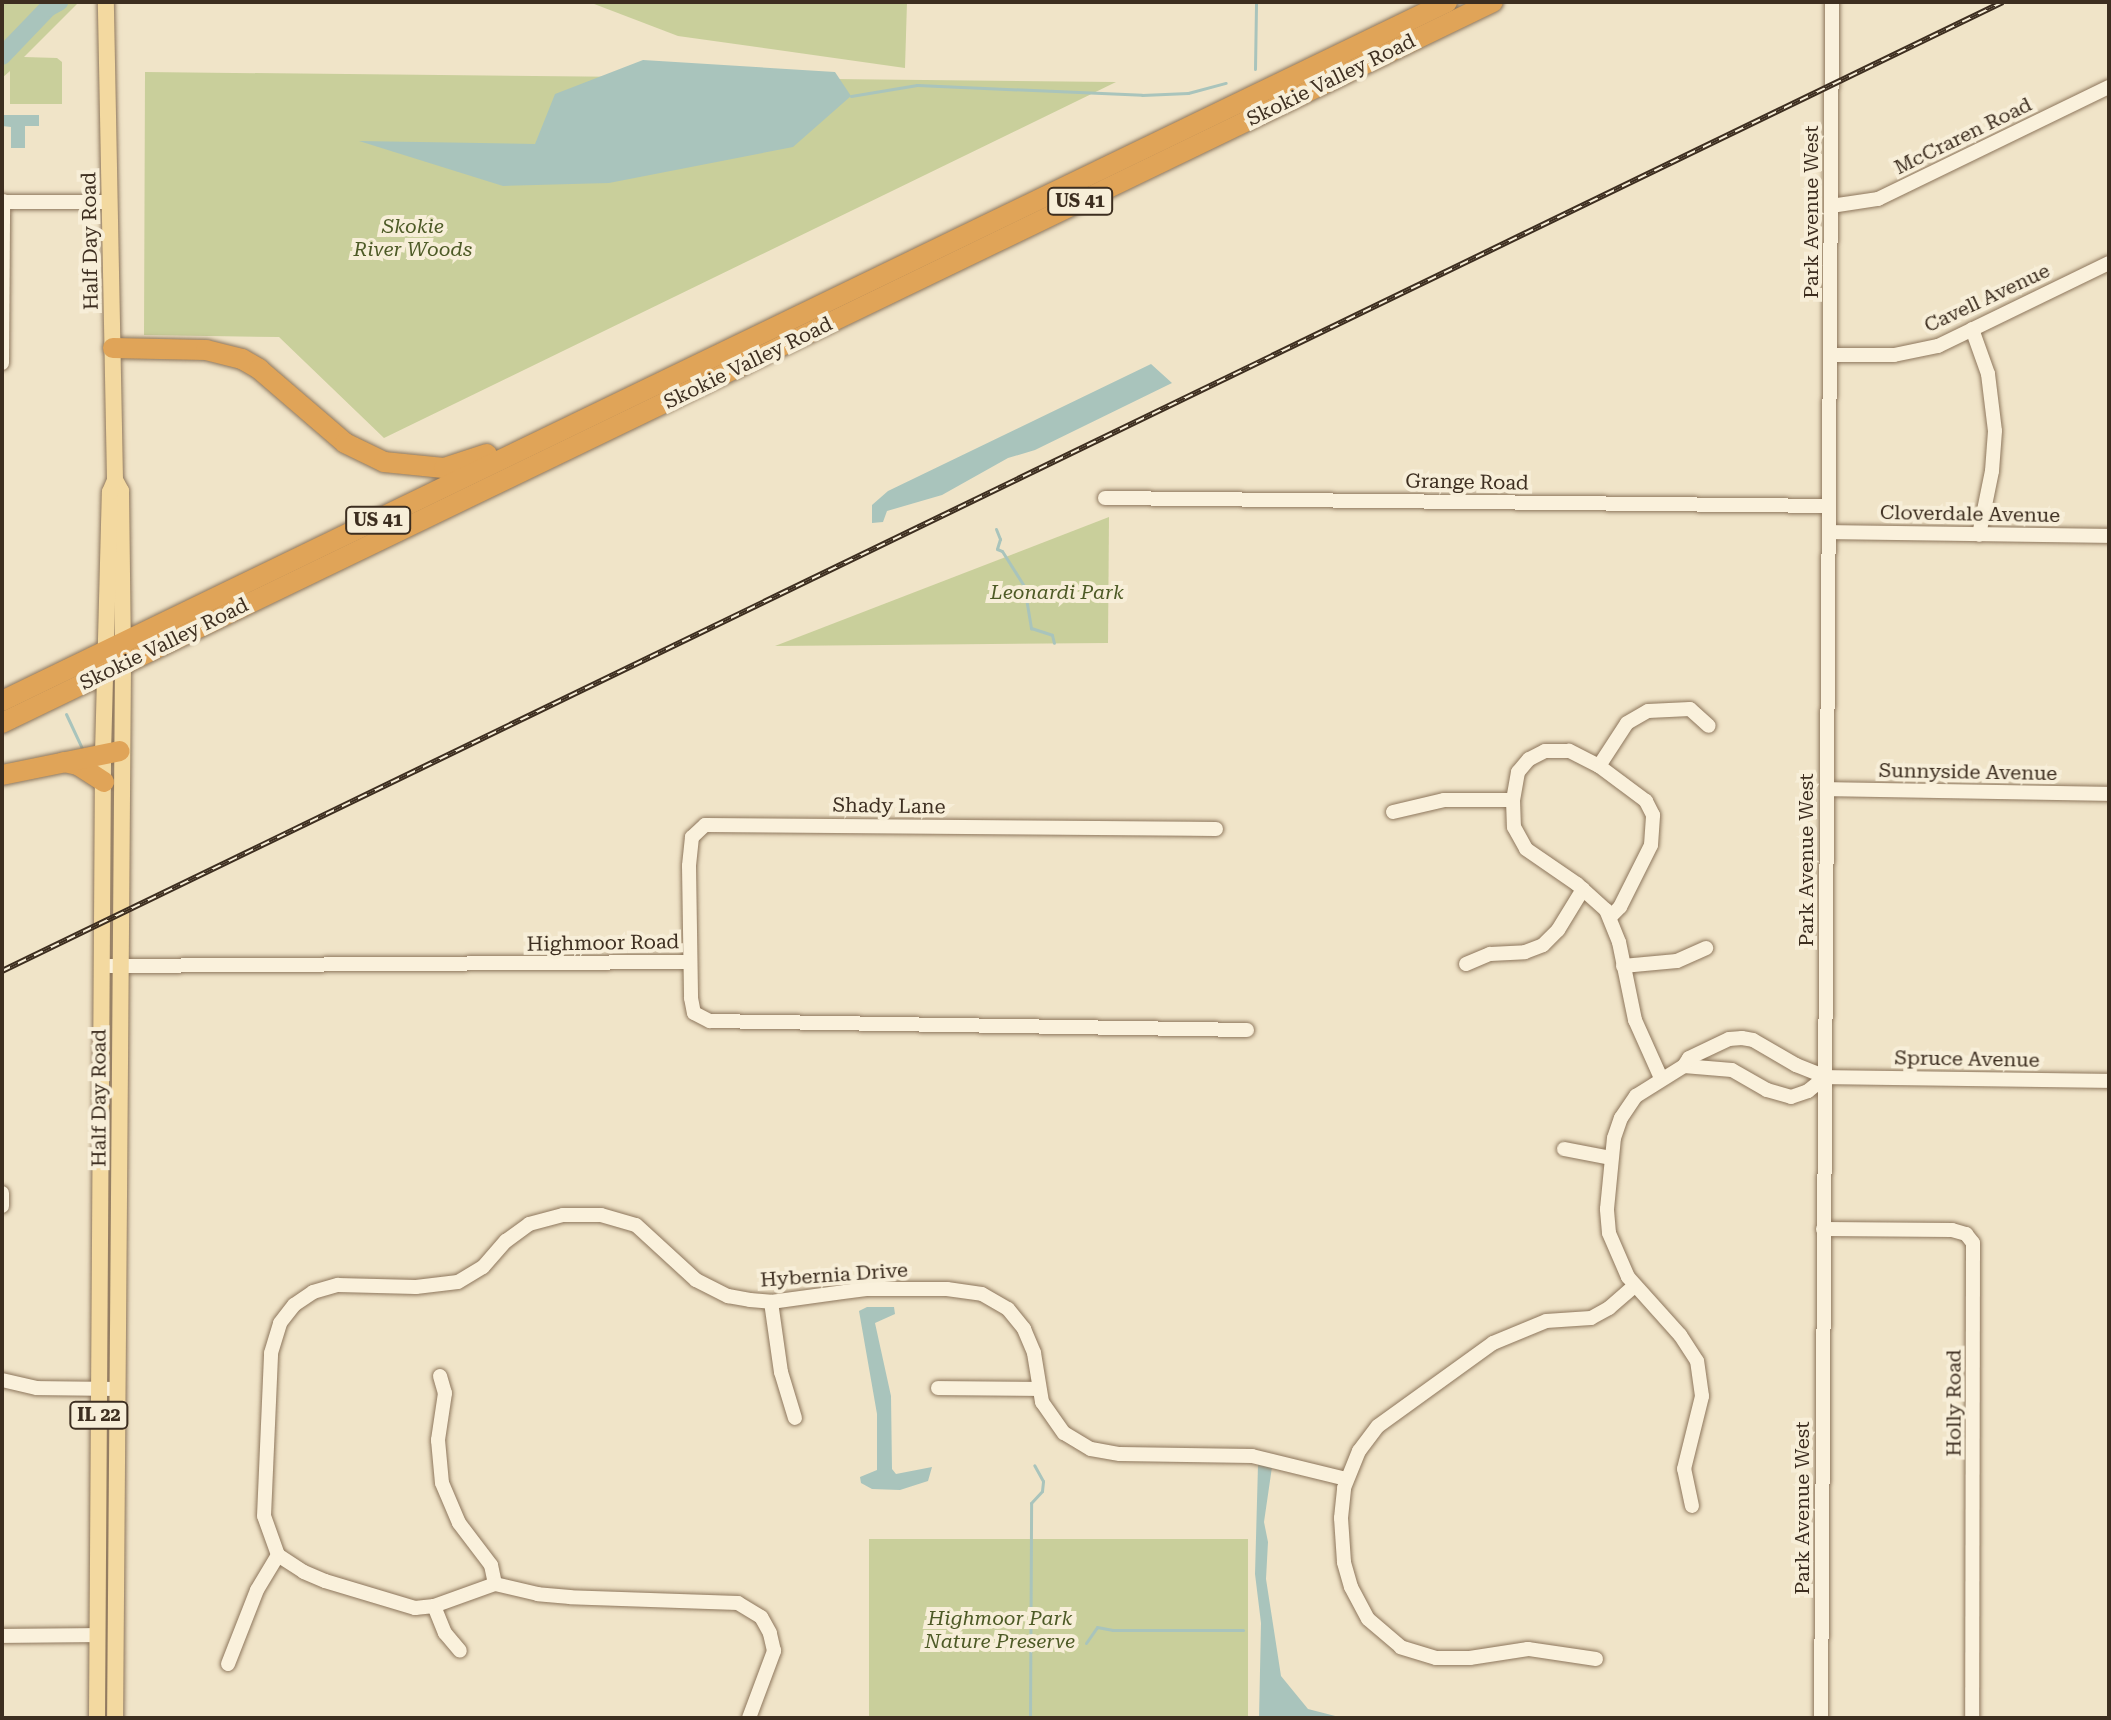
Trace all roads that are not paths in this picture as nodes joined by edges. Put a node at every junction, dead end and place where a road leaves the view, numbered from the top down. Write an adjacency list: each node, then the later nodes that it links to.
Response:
1 (106, 2): 7 (main road, Half Day Road)
2 (1447, 2): 14 (highway, Skokie Valley Road / US 41)
3 (1493, 2): 20 (highway, Skokie Valley Road / US 41)
4 (1832, 2): 8 (street, Park Avenue West)
5 (2109, 87): 8 (street, McCraren Road)
6 (2, 202): 7 (street); 13 (street)
7 (110, 202): 11 (main road, Half Day Road)
8 (1831, 206): 12 (street, Park Avenue West)
9 (2109, 263): 10 (street, Cavell Avenue)
10 (1972, 329): 12 (street, Cavell Avenue); 18 (street)
11 (113, 348): 14 (highway); 20 (main road, Half Day Road)
12 (1831, 355): 16 (street, Park Avenue West)
13 (2, 363)
14 (636, 395): 20 (highway, Skokie Valley Road / US 41)
15 (1105, 498): 16 (street, Grange Road)
16 (1829, 506): 17 (street, Park Avenue West)
17 (1830, 532): 18 (street, Cloverdale Avenue); 29 (street, Park Avenue West)
18 (1979, 535): 19 (street, Cloverdale Avenue)
19 (2109, 536)
20 (113, 658): 21 (highway, Skokie Valley Road / US 41); 22 (highway, Skokie Valley Road / US 41); 24 (main road, Half Day Road / IL 22)
21 (2, 701)
22 (2, 723)
23 (1709, 726): 26 (street)
24 (112, 752): 25 (highway); 28 (main road, Half Day Road / IL 22); 39 (main road, Half Day Road / IL 22)
25 (60, 761): 27 (highway); 28 (highway)
26 (1599, 766): 31 (street); 35 (street)
27 (2, 775)
28 (104, 782): 39 (main road, Half Day Road / IL 22)
29 (1827, 789): 30 (street, Sunnyside Avenue); 45 (street, Park Avenue West)
30 (2109, 794)
31 (1513, 800): 32 (street); 34 (street)
32 (1393, 812)
33 (1216, 829): 37 (street, Shady Lane)
34 (1583, 889): 35 (street); 38 (street)
35 (1610, 917): 40 (street)
36 (1706, 948): 40 (street)
37 (689, 962): 39 (street, Highmoor Road); 41 (street, Highmoor Road)
38 (1466, 964)
39 (111, 966): 60 (main road, Half Day Road / IL 22); 61 (main road, Half Day Road / IL 22)
40 (1623, 966): 46 (street)
41 (1247, 1030)
42 (1712, 1046): 43 (street); 44 (street); 45 (street)
43 (1684, 1066): 44 (street); 46 (street)
44 (1715, 1066): 48 (street)
45 (1825, 1077): 47 (street, Spruce Avenue); 48 (street); 49 (street, Park Avenue West)
46 (1661, 1078): 51 (street)
47 (2109, 1081)
48 (1786, 1094): 49 (street)
49 (1824, 1114): 54 (street, Park Avenue West)
50 (1564, 1149): 51 (street)
51 (1611, 1158): 55 (street)
52 (2, 1193): 53 (street)
53 (2, 1206)
54 (1823, 1229): 77 (street, Park Avenue West); 78 (street, Holly Road)
55 (1634, 1286): 64 (street); 65 (street)
56 (771, 1302): 62 (street, Hybernia Drive); 63 (street); 66 (street, Hybernia Drive)
57 (440, 1376): 67 (street)
58 (2, 1380): 60 (street)
59 (938, 1388): 62 (street)
60 (99, 1389): 61 (street); 69 (main road, Half Day Road / IL 22)
61 (119, 1389): 75 (main road, Half Day Road / IL 22)
62 (1038, 1389): 64 (street, Hybernia Drive)
63 (795, 1418)
64 (1346, 1479): 72 (street)
65 (1692, 1506)
66 (278, 1555): 68 (street); 73 (street)
67 (495, 1584): 68 (street); 76 (street)
68 (434, 1606): 71 (street)
69 (97, 1635): 70 (street); 74 (main road, Half Day Road / IL 22)
70 (2, 1636)
71 (460, 1651)
72 (1596, 1659)
73 (228, 1664)
74 (97, 1718)
75 (115, 1718)
76 (749, 1718)
77 (1821, 1718)
78 (1972, 1718)

